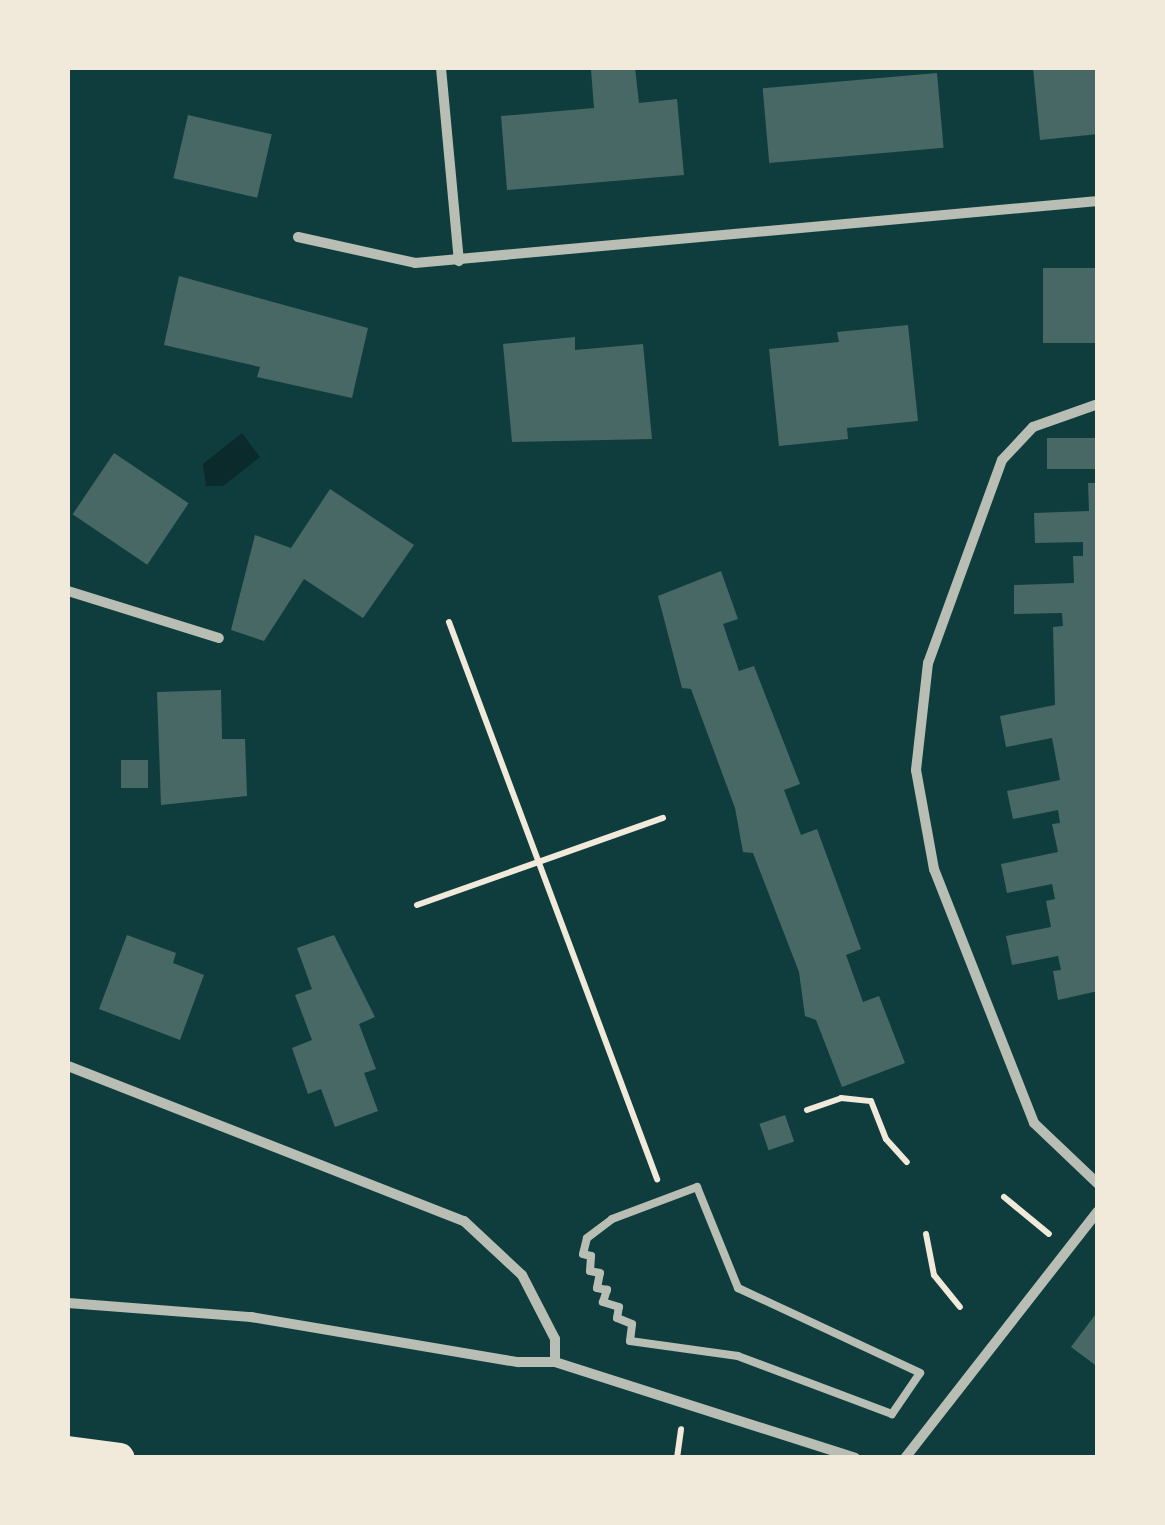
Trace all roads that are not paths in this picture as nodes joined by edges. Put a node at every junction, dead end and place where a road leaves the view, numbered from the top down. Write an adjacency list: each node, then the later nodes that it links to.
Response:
1 (441, 68): 4 (street)
2 (1098, 201): 4 (street)
3 (298, 238): 4 (street)
4 (459, 261)
5 (1098, 404): 9 (street)
6 (68, 590): 7 (street)
7 (220, 638)
8 (68, 1066): 13 (street)
9 (1098, 1184)
10 (664, 1199): 10 (lane)
11 (1098, 1210): 17 (street)
12 (68, 1303): 13 (street)
13 (555, 1362): 16 (street)
14 (68, 1451): 15 (highway)
15 (120, 1458)
16 (855, 1458)
17 (906, 1458)

